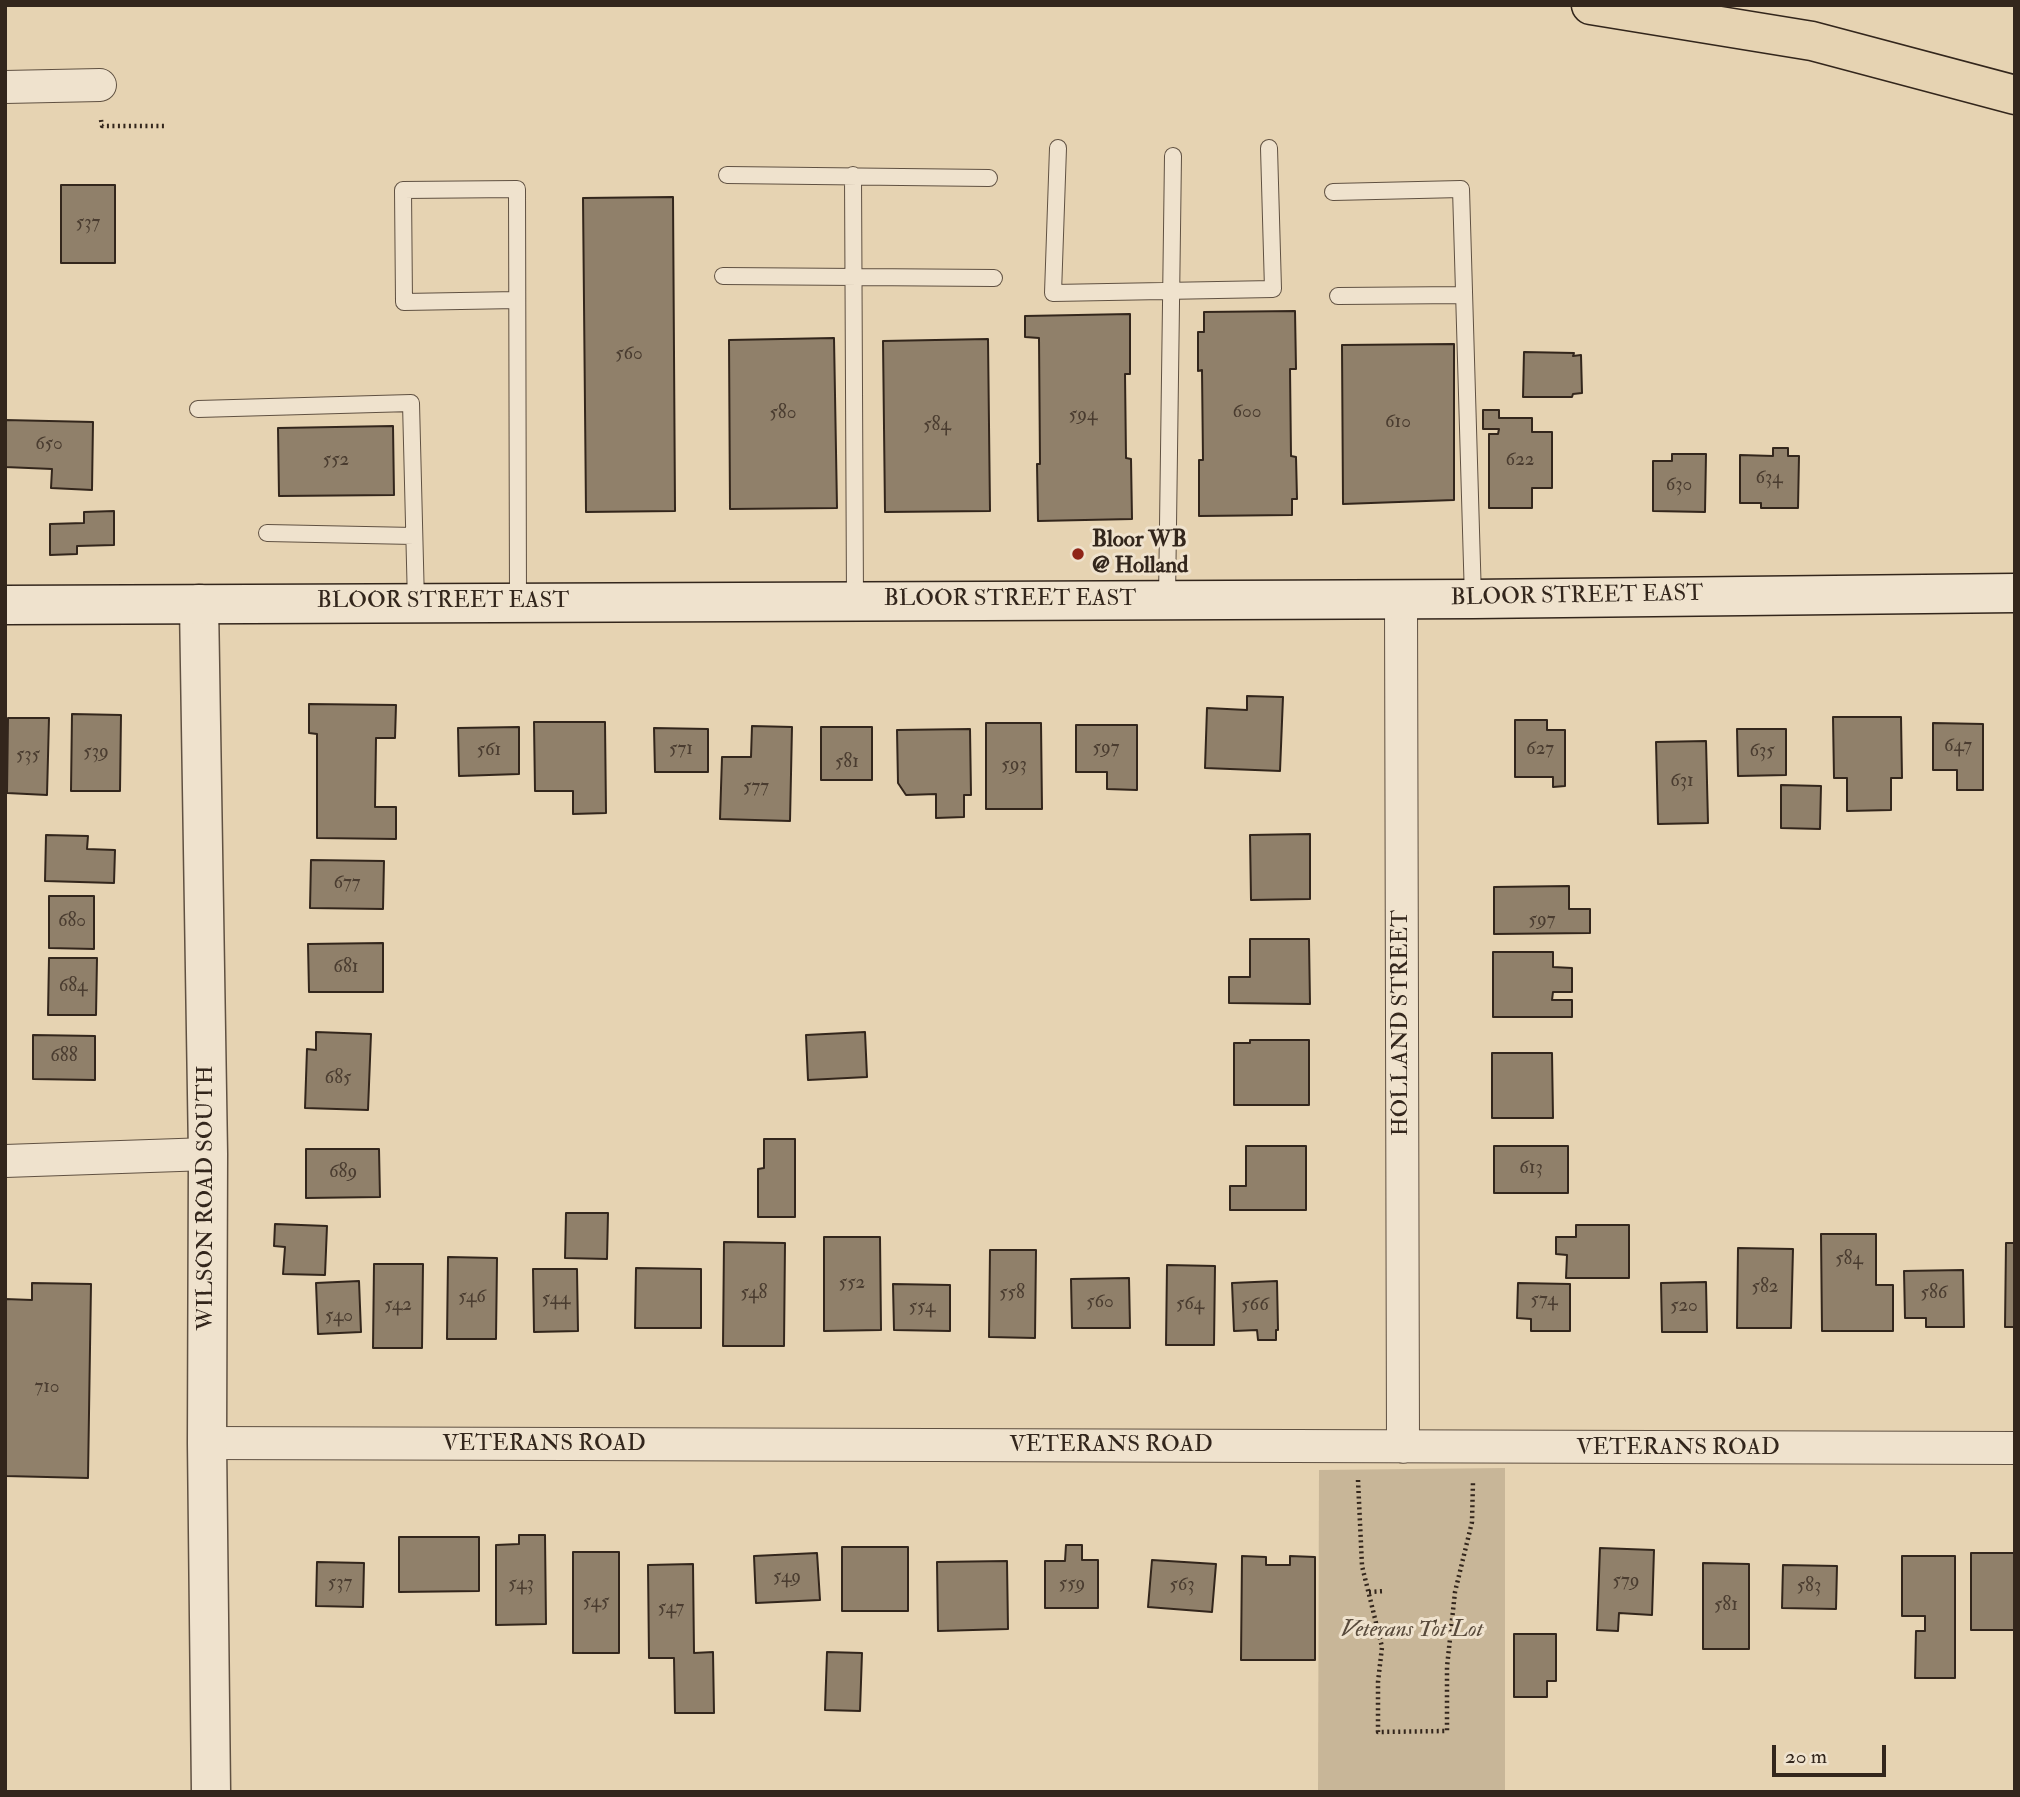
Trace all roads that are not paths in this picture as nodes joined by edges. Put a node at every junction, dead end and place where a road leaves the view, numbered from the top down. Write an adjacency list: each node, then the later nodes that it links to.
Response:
1 (1591, 5): 4 (highway)
2 (100, 85): 3 (street)
3 (5, 87)
4 (2015, 95)
5 (1058, 148): 15 (lane)
6 (1269, 148): 15 (lane)
7 (1174, 156): 15 (lane)
8 (727, 174): 9 (lane)
9 (853, 175): 10 (lane); 13 (lane)
10 (989, 178)
11 (1333, 192): 16 (lane)
12 (723, 276): 13 (lane)
13 (853, 278): 14 (lane); 26 (lane)
14 (994, 278)
15 (1171, 290): 24 (lane)
16 (1464, 295): 17 (lane); 25 (lane)
17 (1338, 296)
18 (517, 300): 18 (lane); 27 (lane)
19 (198, 409): 21 (lane)
20 (267, 533): 21 (lane)
21 (414, 536): 28 (lane)
22 (2015, 593): 25 (main road, BLOOR STREET EAST)
23 (1401, 598): 24 (main road, BLOOR STREET EAST); 25 (main road, BLOOR STREET EAST); 34 (street, HOLLAND STREET)
24 (1167, 599): 26 (main road, BLOOR STREET EAST)
25 (1473, 599)
26 (855, 600): 27 (main road, BLOOR STREET EAST)
27 (518, 602): 28 (main road, BLOOR STREET EAST)
28 (416, 603): 29 (main road, BLOOR STREET EAST)
29 (200, 604): 30 (main road, BLOOR STREET EAST); 31 (main road, WILSON ROAD SOUTH)
30 (5, 605)
31 (208, 1154): 32 (street); 33 (main road, WILSON ROAD SOUTH)
32 (5, 1161)
33 (206, 1443): 34 (street, VETERANS ROAD); 36 (main road, WILSON ROAD SOUTH)
34 (1403, 1447): 35 (street, VETERANS ROAD)
35 (2015, 1448)
36 (211, 1792)

